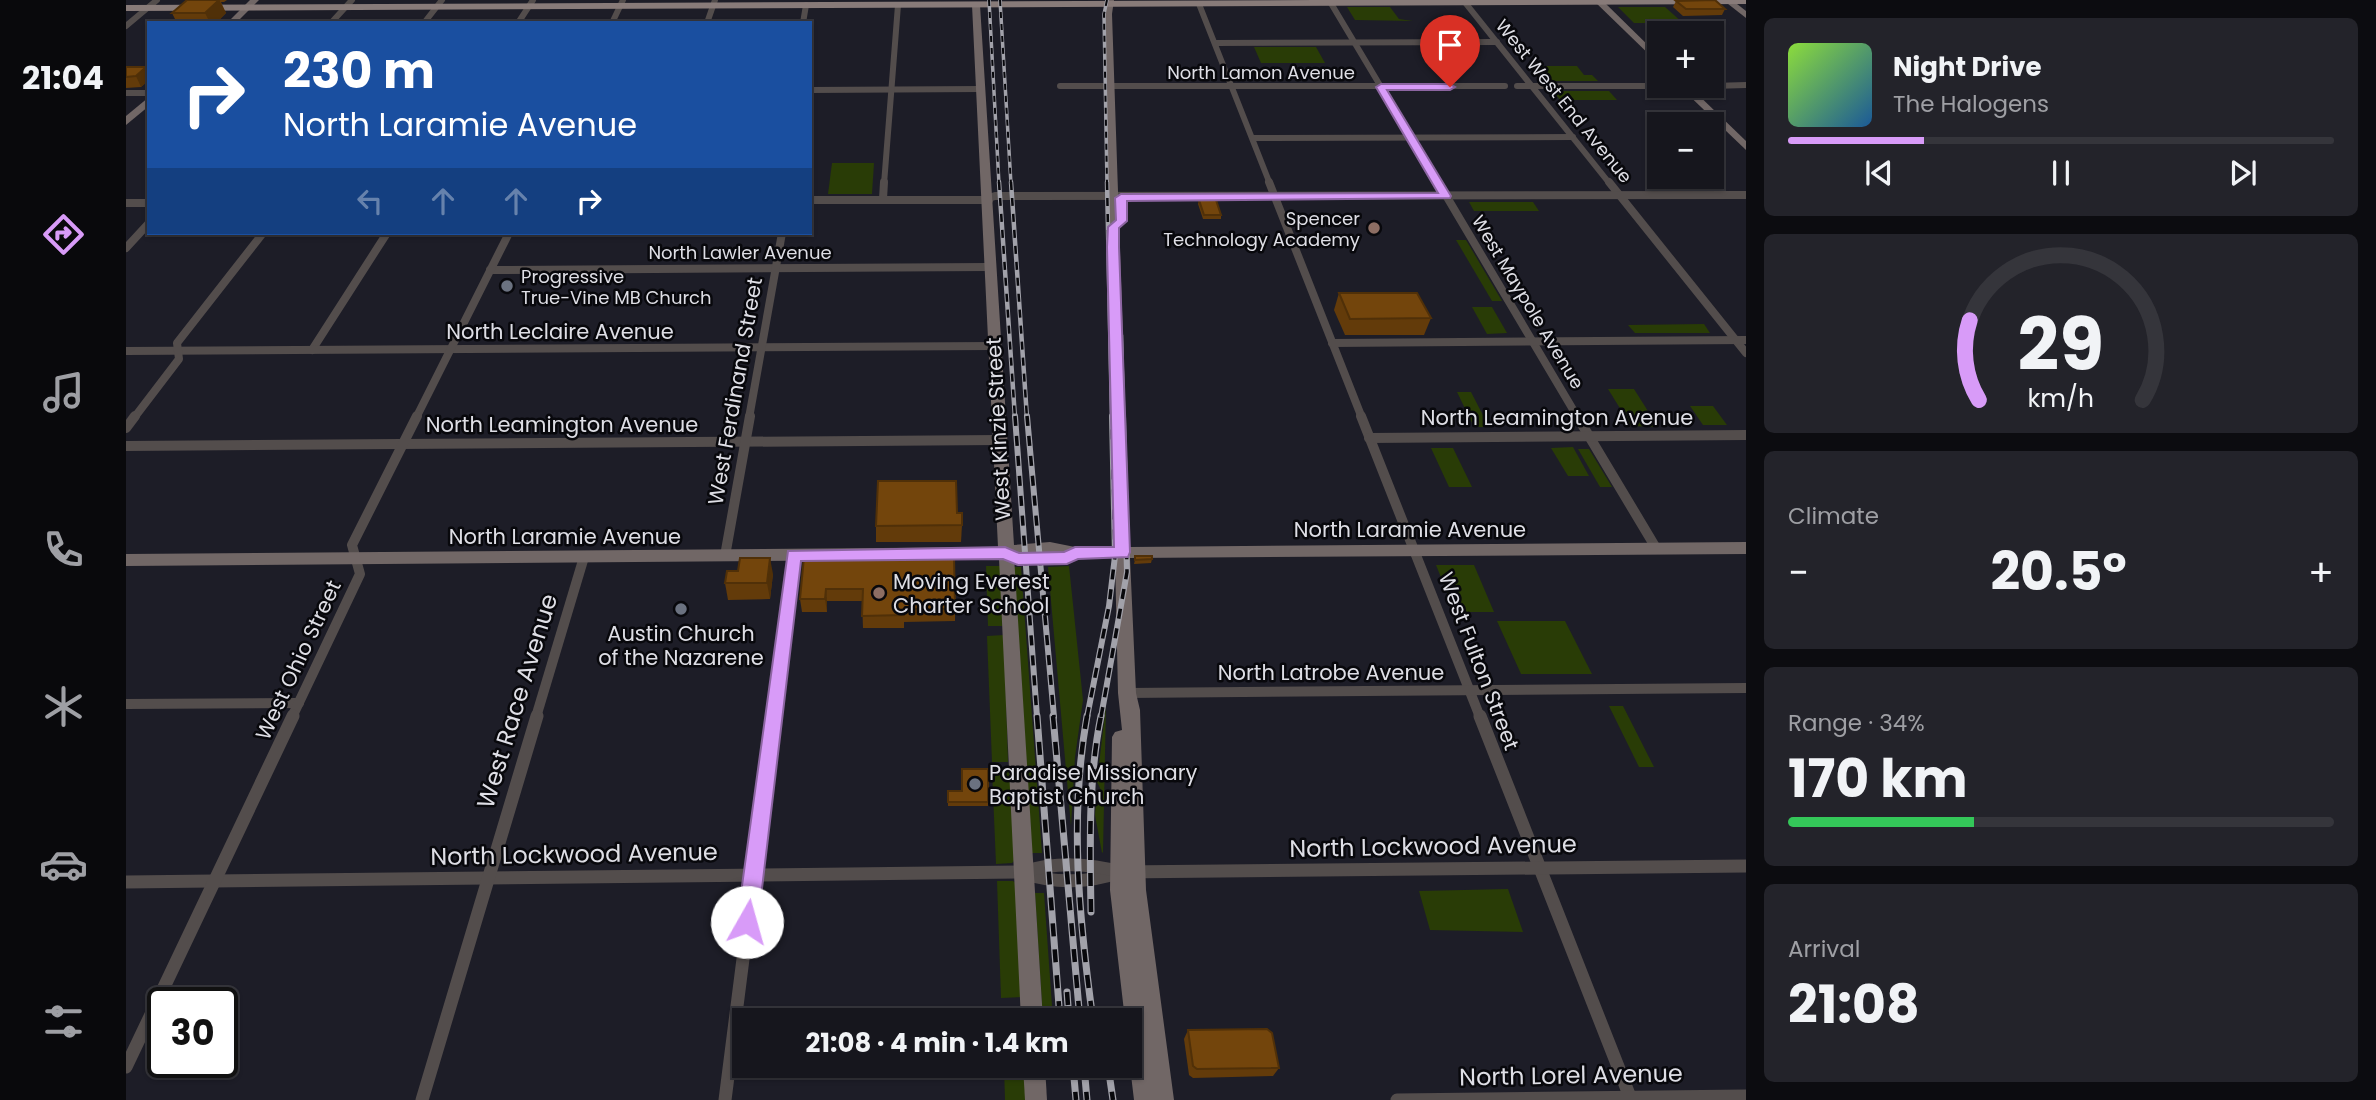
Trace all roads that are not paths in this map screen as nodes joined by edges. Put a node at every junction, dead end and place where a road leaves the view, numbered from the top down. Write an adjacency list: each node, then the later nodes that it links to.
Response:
1 (158, 0): 20 (street)
2 (1464, 1): 3 (main road); 8 (main road); 31 (street, West West End Avenue)
3 (1598, 1): 4 (main road); 34 (street)
4 (1735, 1): 21 (street); 22 (street)
5 (1013, 2): 6 (main road); 18 (main road)
6 (1107, 2): 15 (main road); 35 (street)
7 (1237, 2): 8 (main road); 15 (main road)
8 (1330, 2): 33 (street, West Maypole Avenue)
9 (439, 3): 10 (main road); 14 (main road); 25 (street)
10 (531, 3): 11 (main road); 26 (street)
11 (622, 3): 12 (main road); 27 (street)
12 (714, 3): 16 (main road); 28 (street)
13 (251, 4): 14 (main road); 20 (main road); 23 (street)
14 (348, 4): 24 (street)
15 (1199, 4): 32 (street, West Fulton Street)
16 (806, 5): 17 (main road); 29 (street)
17 (898, 5): 18 (main road); 48 (street)
18 (976, 5): 46 (street, West Kinzie Street)
19 (126, 8): 20 (main road)
20 (148, 8): 30 (street)
21 (1746, 9)
22 (1746, 15)
23 (234, 21)
24 (333, 21)
25 (426, 21)
26 (519, 21)
27 (613, 21)
28 (708, 21)
29 (803, 21)
30 (126, 26)
31 (1497, 42): 33 (street); 41 (street, West West End Avenue)
32 (1215, 43): 33 (street); 45 (street, West Fulton Street)
33 (1354, 43): 44 (street, West Maypole Avenue)
34 (1647, 49)
35 (1110, 84): 38 (street); 45 (street, North Lamon Avenue); 62 (street)
36 (1746, 85): 43 (street)
37 (1060, 86): 38 (street)
38 (1098, 86)
39 (1505, 86): 44 (street, North Lamon Avenue)
40 (1517, 86): 41 (street)
41 (1532, 86): 42 (street); 55 (street, West West End Avenue)
42 (1647, 86)
43 (1724, 86)
44 (1381, 87): 45 (street, North Lamon Avenue); 54 (street, West Maypole Avenue)
45 (1233, 88): 56 (street, West Fulton Street)
46 (981, 89): 48 (street); 64 (street, West Kinzie Street)
47 (812, 90): 48 (street)
48 (892, 90): 63 (street)
49 (126, 93): 50 (street)
50 (147, 93)
51 (1696, 98): 57 (street)
52 (147, 102): 53 (street)
53 (126, 122)
54 (1411, 137): 55 (street); 56 (street); 60 (street, West Maypole Avenue)
55 (1573, 137): 58 (street, West West End Avenue)
56 (1253, 138): 61 (street, West Fulton Street)
57 (1746, 147)
58 (1620, 195): 59 (street); 60 (street); 77 (street, West West End Avenue)
59 (1746, 195)
60 (1446, 196): 61 (street); 78 (street, West Maypole Avenue)
61 (1275, 197): 62 (street); 79 (street, West Fulton Street)
62 (1113, 198): 64 (street); 98 (street)
63 (883, 199): 64 (street); 65 (street)
64 (985, 199): 74 (street, West Kinzie Street)
65 (812, 200)
66 (126, 203): 67 (street)
67 (147, 203)
68 (147, 225): 73 (street)
69 (261, 235): 85 (street)
70 (386, 235): 83 (street)
71 (508, 235): 76 (street, West Ohio Street)
72 (782, 235): 75 (street, West Ferdinand Street)
73 (126, 248)
74 (989, 267): 75 (street, North Lawler Avenue); 80 (street, West Kinzie Street)
75 (776, 268): 76 (street, North Lawler Avenue); 81 (street, West Ferdinand Street)
76 (490, 270): 82 (street, West Ohio Street)
77 (1741, 340): 78 (street); 86 (street, West West End Avenue)
78 (1533, 341): 79 (street); 89 (street, West Maypole Avenue)
79 (1332, 343): 90 (street, West Fulton Street)
80 (993, 346): 81 (street, North Leclaire Avenue); 91 (street, West Kinzie Street)
81 (762, 347): 82 (street, North Leclaire Avenue); 92 (street, West Ferdinand Street)
82 (450, 349): 83 (street, North Leclaire Avenue); 93 (street, West Ohio Street)
83 (312, 350): 85 (street, North Leclaire Avenue)
84 (126, 351): 85 (street, North Leclaire Avenue)
85 (178, 351): 87 (street)
86 (1746, 352)
87 (126, 428)
88 (1746, 435): 89 (street, North Leamington Avenue)
89 (1589, 436): 90 (street, North Leamington Avenue); 95 (street, West Maypole Avenue)
90 (1369, 438): 97 (street, West Fulton Street)
91 (999, 440): 92 (street, North Leamington Avenue); 99 (street, West Kinzie Street)
92 (745, 442): 93 (street, North Leamington Avenue); 100 (street, West Ferdinand Street)
93 (403, 444): 94 (street, North Leamington Avenue); 103 (street, West Ohio Street)
94 (126, 446)
95 (1657, 548): 96 (street, North Laramie Avenue); 97 (street, North Laramie Avenue)
96 (1746, 548)
97 (1413, 550): 98 (street, North Laramie Avenue); 106 (street, West Fulton Street)
98 (1122, 552): 99 (street, North Laramie Avenue); 107 (street)
99 (1005, 553): 101 (street, North Laramie Avenue); 112 (street, West Kinzie Street)
100 (725, 555): 101 (street, North Laramie Avenue); 102 (street, North Laramie Avenue)
101 (794, 555): 114 (street)
102 (584, 557): 103 (street, North Laramie Avenue); 115 (street, West Race Avenue)
103 (356, 558): 104 (street, North Laramie Avenue); 108 (street, West Ohio Street)
104 (126, 560)
105 (1746, 688): 106 (street, North Latrobe Avenue)
106 (1467, 690): 107 (street, North Latrobe Avenue); 111 (street, West Fulton Street)
107 (1127, 693): 113 (street)
108 (299, 703): 109 (street); 116 (street, West Ohio Street)
109 (126, 704)
110 (1746, 866): 111 (street, North Lockwood Avenue)
111 (1537, 868): 113 (street, North Lockwood Avenue); 122 (street, West Fulton Street)
112 (1023, 872): 113 (street, North Lockwood Avenue); 114 (street, North Lockwood Avenue); 118 (street, West Kinzie Street)
113 (1128, 872): 127 (street); 128 (street)
114 (753, 875): 115 (street, North Lockwood Avenue); 125 (street)
115 (488, 878): 116 (street, North Lockwood Avenue); 124 (street, West Race Avenue)
116 (214, 881): 117 (street, North Lockwood Avenue); 119 (street, West Ohio Street)
117 (126, 882)
118 (1031, 1008)
119 (126, 1067)
120 (1035, 1078): 126 (street)
121 (1746, 1096): 122 (street, North Lorel Avenue)
122 (1629, 1097): 123 (street, North Lorel Avenue)
123 (1584, 1099): 129 (street, North Lorel Avenue)
124 (422, 1100)
125 (725, 1100)
126 (1037, 1100)
127 (1145, 1100)
128 (1163, 1100)
129 (1397, 1100)

